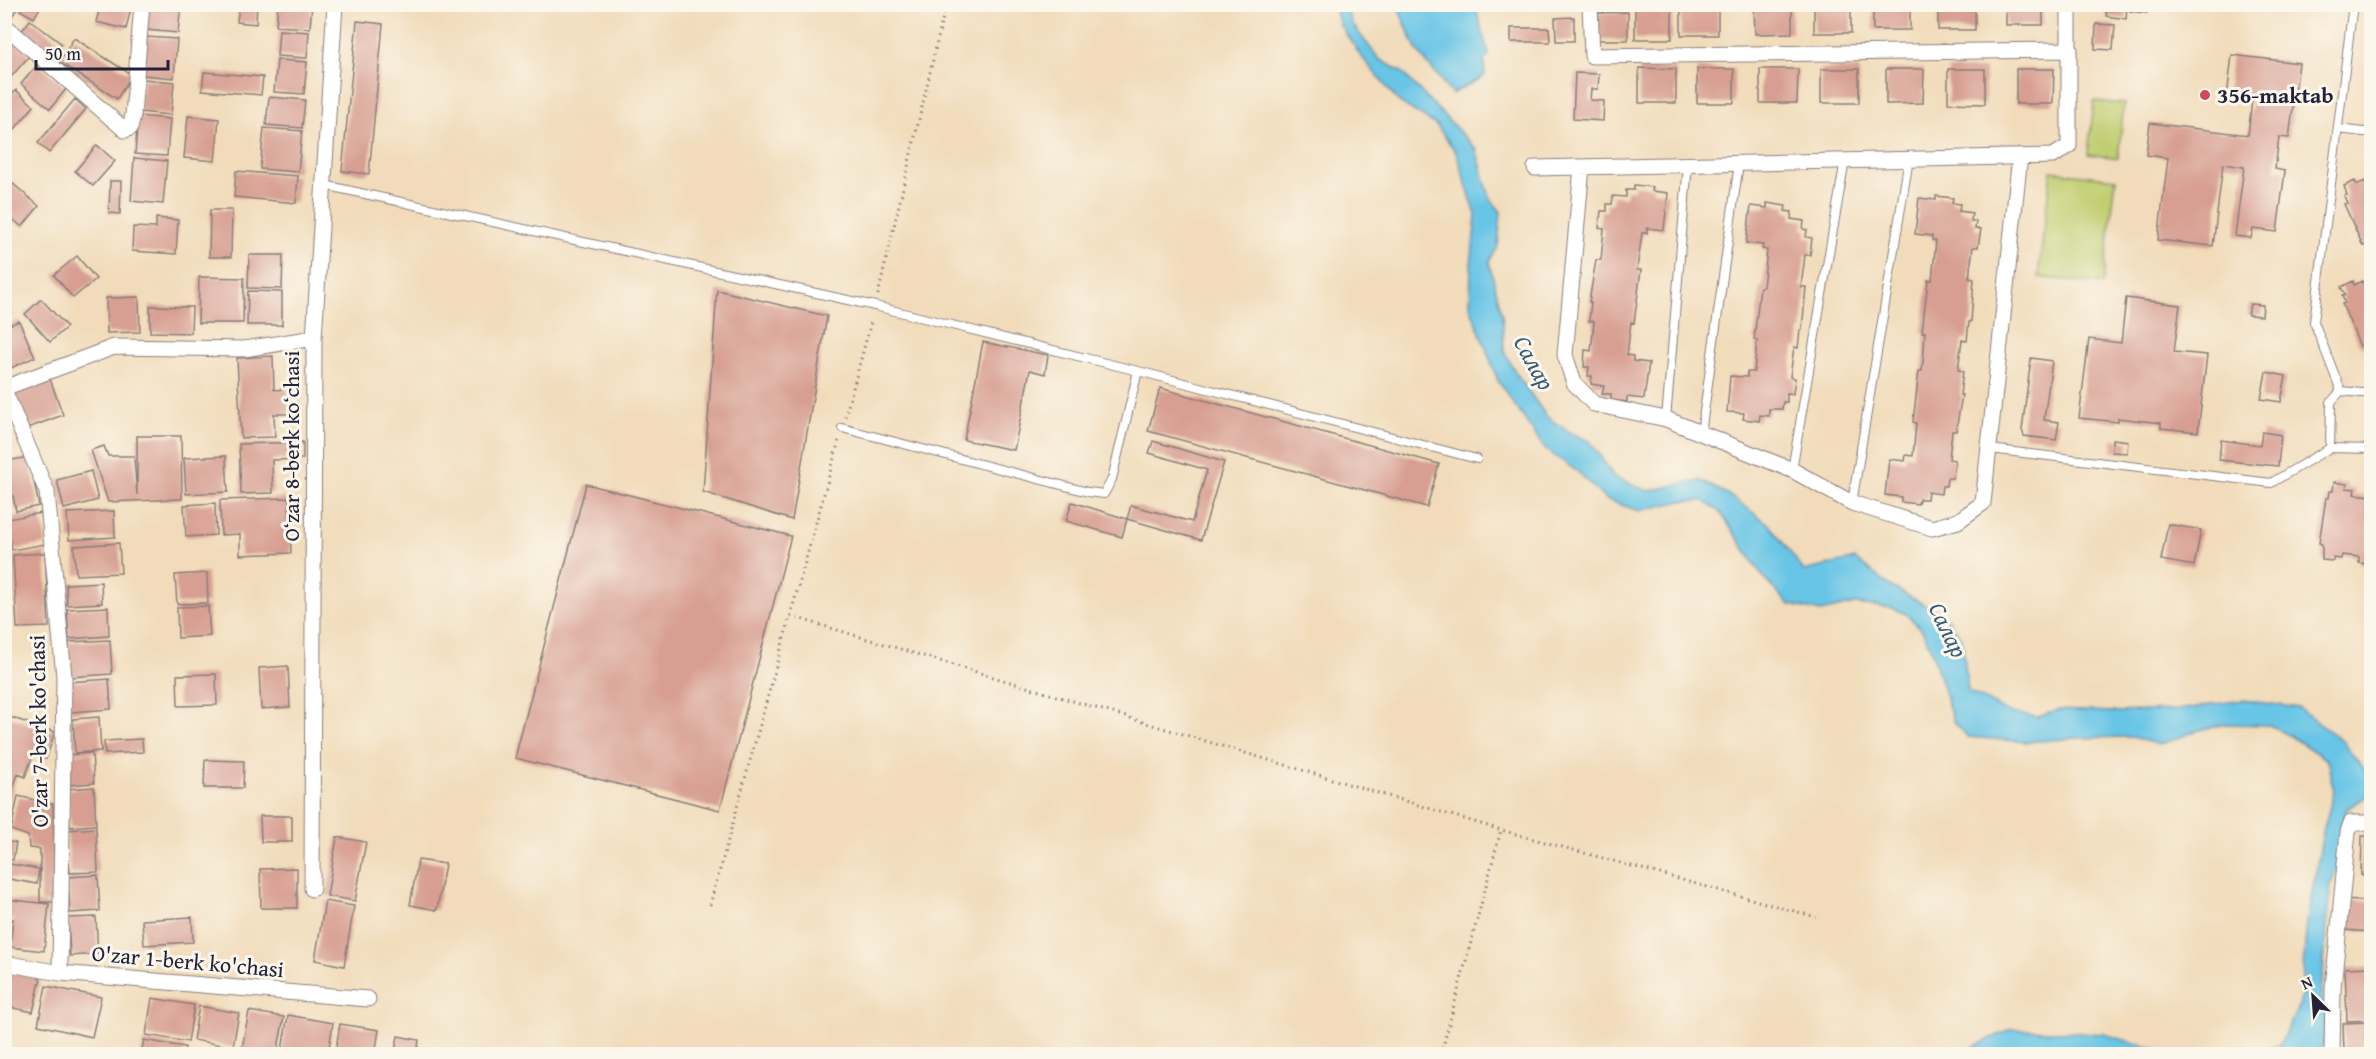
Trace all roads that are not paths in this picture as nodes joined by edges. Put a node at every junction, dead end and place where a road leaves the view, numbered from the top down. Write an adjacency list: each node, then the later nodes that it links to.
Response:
1 (142, 4): 6 (street)
2 (335, 4): 17 (street, Oʻzar 8-berk koʻchasi)
3 (1590, 4): 7 (street)
4 (2069, 4): 7 (street)
5 (2353, 4): 8 (lane)
6 (4, 25)
7 (2070, 50): 10 (street)
8 (2338, 129): 9 (lane); 21 (lane)
9 (2372, 133)
10 (2020, 156): 11 (street); 27 (street)
11 (1909, 159): 12 (street); 31 (lane)
12 (1845, 160): 13 (street); 30 (lane)
13 (1739, 163): 14 (street); 25 (lane)
14 (1688, 164): 15 (street); 23 (lane)
15 (1582, 167): 16 (street); 23 (street)
16 (1535, 168)
17 (324, 184): 18 (street, Oʻzar 8-berk koʻchasi); 19 (lane)
18 (314, 338): 20 (street); 33 (street, Oʻzar 8-berk koʻchasi)
19 (1138, 371): 24 (lane); 29 (lane)
20 (4, 389): 35 (street, O'zar 7-berk ko'chasi)
21 (2341, 391): 22 (lane); 26 (lane)
22 (2372, 394)
23 (1666, 419): 25 (street)
24 (842, 428)
25 (1701, 433): 30 (street)
26 (2330, 448): 27 (lane); 28 (lane)
27 (1990, 449): 31 (street)
28 (2372, 449)
29 (1477, 459)
30 (1792, 471): 31 (street)
31 (1852, 503)
32 (2372, 823): 37 (street)
33 (312, 888)
34 (4, 963): 35 (street, O'zar 1-berk ko'chasi)
35 (60, 973): 36 (street, O'zar 1-berk ko'chasi)
36 (368, 999)
37 (2332, 1054)

